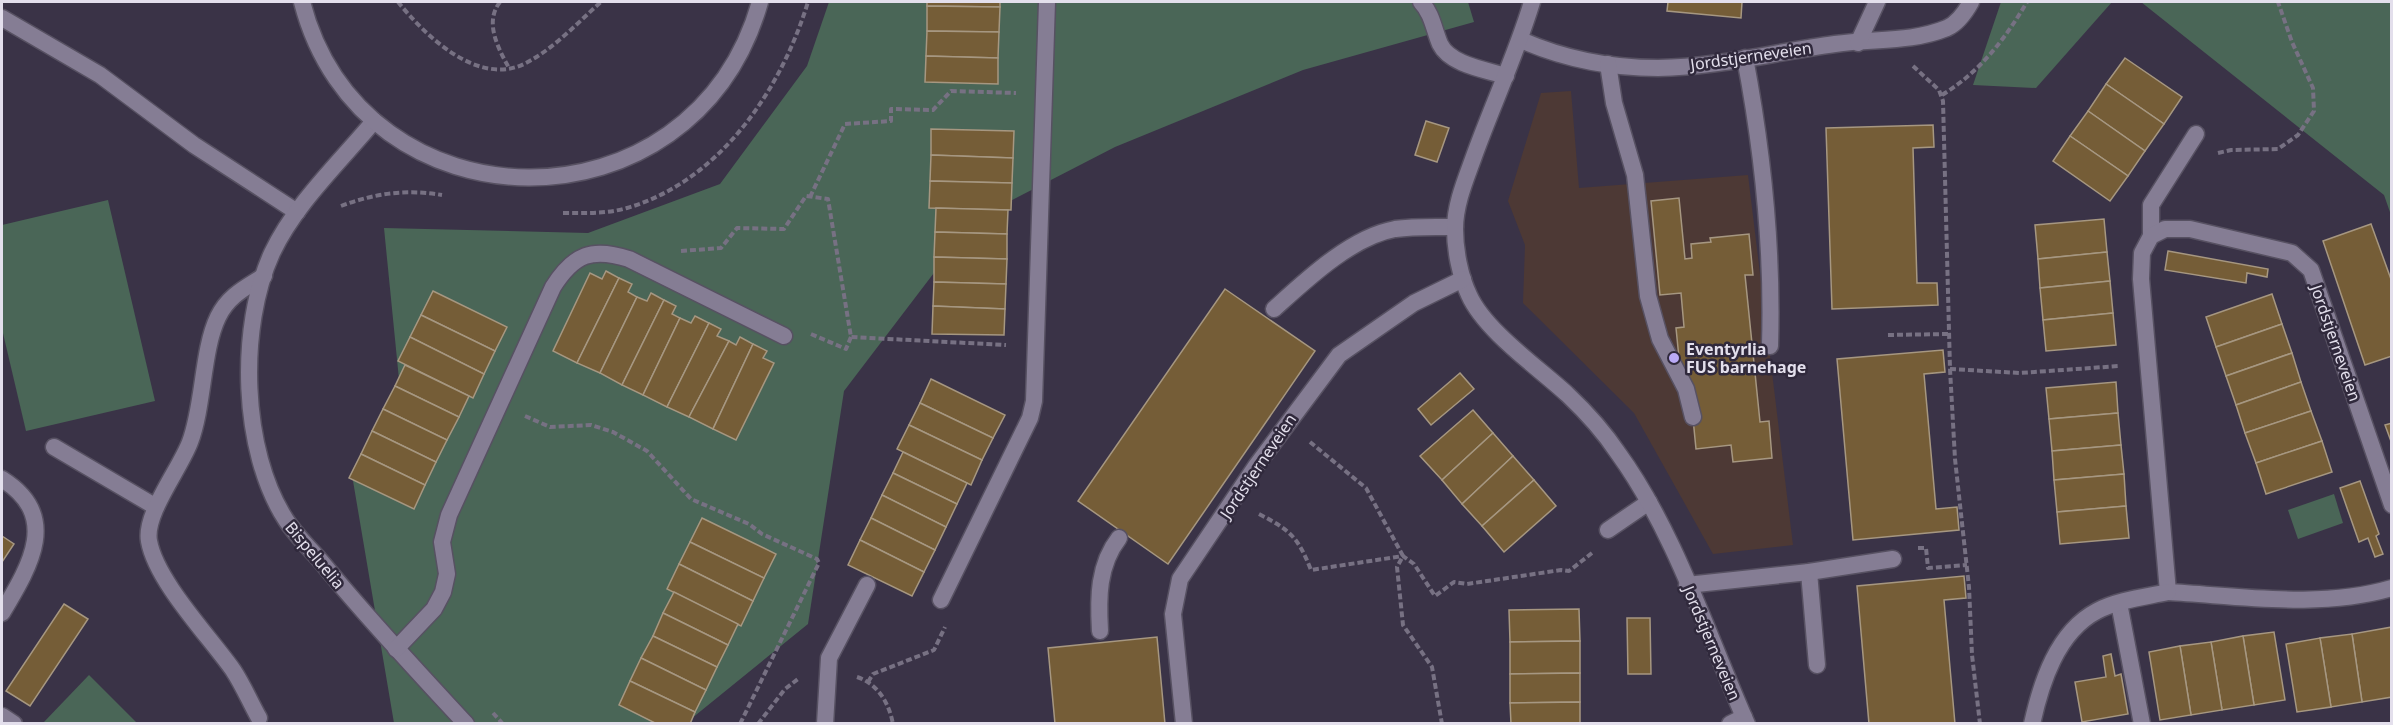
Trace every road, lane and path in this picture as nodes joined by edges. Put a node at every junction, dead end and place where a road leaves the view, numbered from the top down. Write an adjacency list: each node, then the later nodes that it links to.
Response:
1 (302, 2): 23 (street)
2 (398, 2): 19 (path)
3 (500, 2): 19 (path)
4 (602, 2): 19 (path)
5 (760, 2): 23 (street)
6 (1047, 2): 21 (street)
7 (1421, 2): 20 (street)
8 (1532, 2): 14 (street, Jordstjerneveien)
9 (1877, 2): 15 (street)
10 (1971, 2): 15 (street, Jordstjerneveien)
11 (2027, 2): 22 (path)
12 (2278, 2): 25 (path)
13 (2, 18): 29 (street)
14 (1521, 40): 18 (street, Jordstjerneveien); 20 (street, Jordstjerneveien)
15 (1858, 43): 16 (street, Jordstjerneveien)
16 (1745, 58): 18 (street, Jordstjerneveien); 42 (street)
17 (1905, 58): 22 (path)
18 (1608, 64): 46 (street)
19 (509, 68)
20 (1506, 76): 30 (street, Jordstjerneveien)
21 (1044, 94): 27 (path); 66 (street)
22 (1942, 95): 36 (path)
23 (374, 121): 29 (street, Bispeluelia)
24 (2196, 134): 31 (street)
25 (2213, 156)
26 (442, 195): 28 (path)
27 (810, 197): 32 (path); 40 (path)
28 (334, 211)
29 (297, 212): 33 (street, Bispeluelia)
30 (1455, 227): 34 (street, Jordstjerneveien); 35 (street)
31 (2151, 236): 43 (street); 52 (street, Jordstjerneveien)
32 (645, 267): 39 (street); 45 (street)
33 (264, 276): 53 (street); 71 (street, Bispeluelia)
34 (1463, 279): 47 (street, Jordstjerneveien); 51 (street, Jordstjerneveien)
35 (1274, 309)
36 (1948, 334): 38 (path); 44 (path)
37 (814, 335): 40 (path)
38 (1888, 335)
39 (784, 336)
40 (851, 337): 41 (path)
41 (979, 344)
42 (1770, 346)
43 (2150, 363): 44 (path); 65 (street)
44 (1950, 369): 58 (path)
45 (499, 405): 71 (street); 81 (path)
46 (1693, 417)
47 (1287, 424): 50 (street, Jordstjerneveien); 56 (path)
48 (54, 447): 53 (street)
49 (2, 479): 68 (street)
50 (1234, 501): 56 (path); 83 (street, Jordstjerneveien)
51 (1649, 502): 54 (street); 63 (street, Jordstjerneveien)
52 (2391, 504)
53 (156, 507): 76 (street)
54 (1608, 530)
55 (1119, 538): 69 (street)
56 (1403, 556): 60 (path); 84 (path)
57 (1893, 559): 61 (street)
58 (1967, 565): 59 (path); 85 (path)
59 (1928, 568)
60 (1569, 571)
61 (1809, 572): 63 (street); 72 (street)
62 (867, 585): 82 (street)
63 (1688, 585): 77 (street, Jordstjerneveien)
64 (2391, 588): 65 (street)
65 (2168, 592): 67 (street)
66 (941, 600)
67 (2119, 603): 86 (street); 87 (street)
68 (2, 613)
69 (1100, 631)
70 (942, 634): 73 (path)
71 (396, 649): 79 (street, Bispeluelia)
72 (1818, 665)
73 (868, 682)
74 (487, 706): 80 (path)
75 (2, 716): 78 (street)
76 (259, 718)
77 (1740, 721)
78 (14, 723)
79 (466, 723)
80 (503, 723)
81 (740, 723)
82 (825, 723)
83 (1184, 723)
84 (1442, 723)
85 (1980, 723)
86 (2032, 723)
87 (2142, 723)

